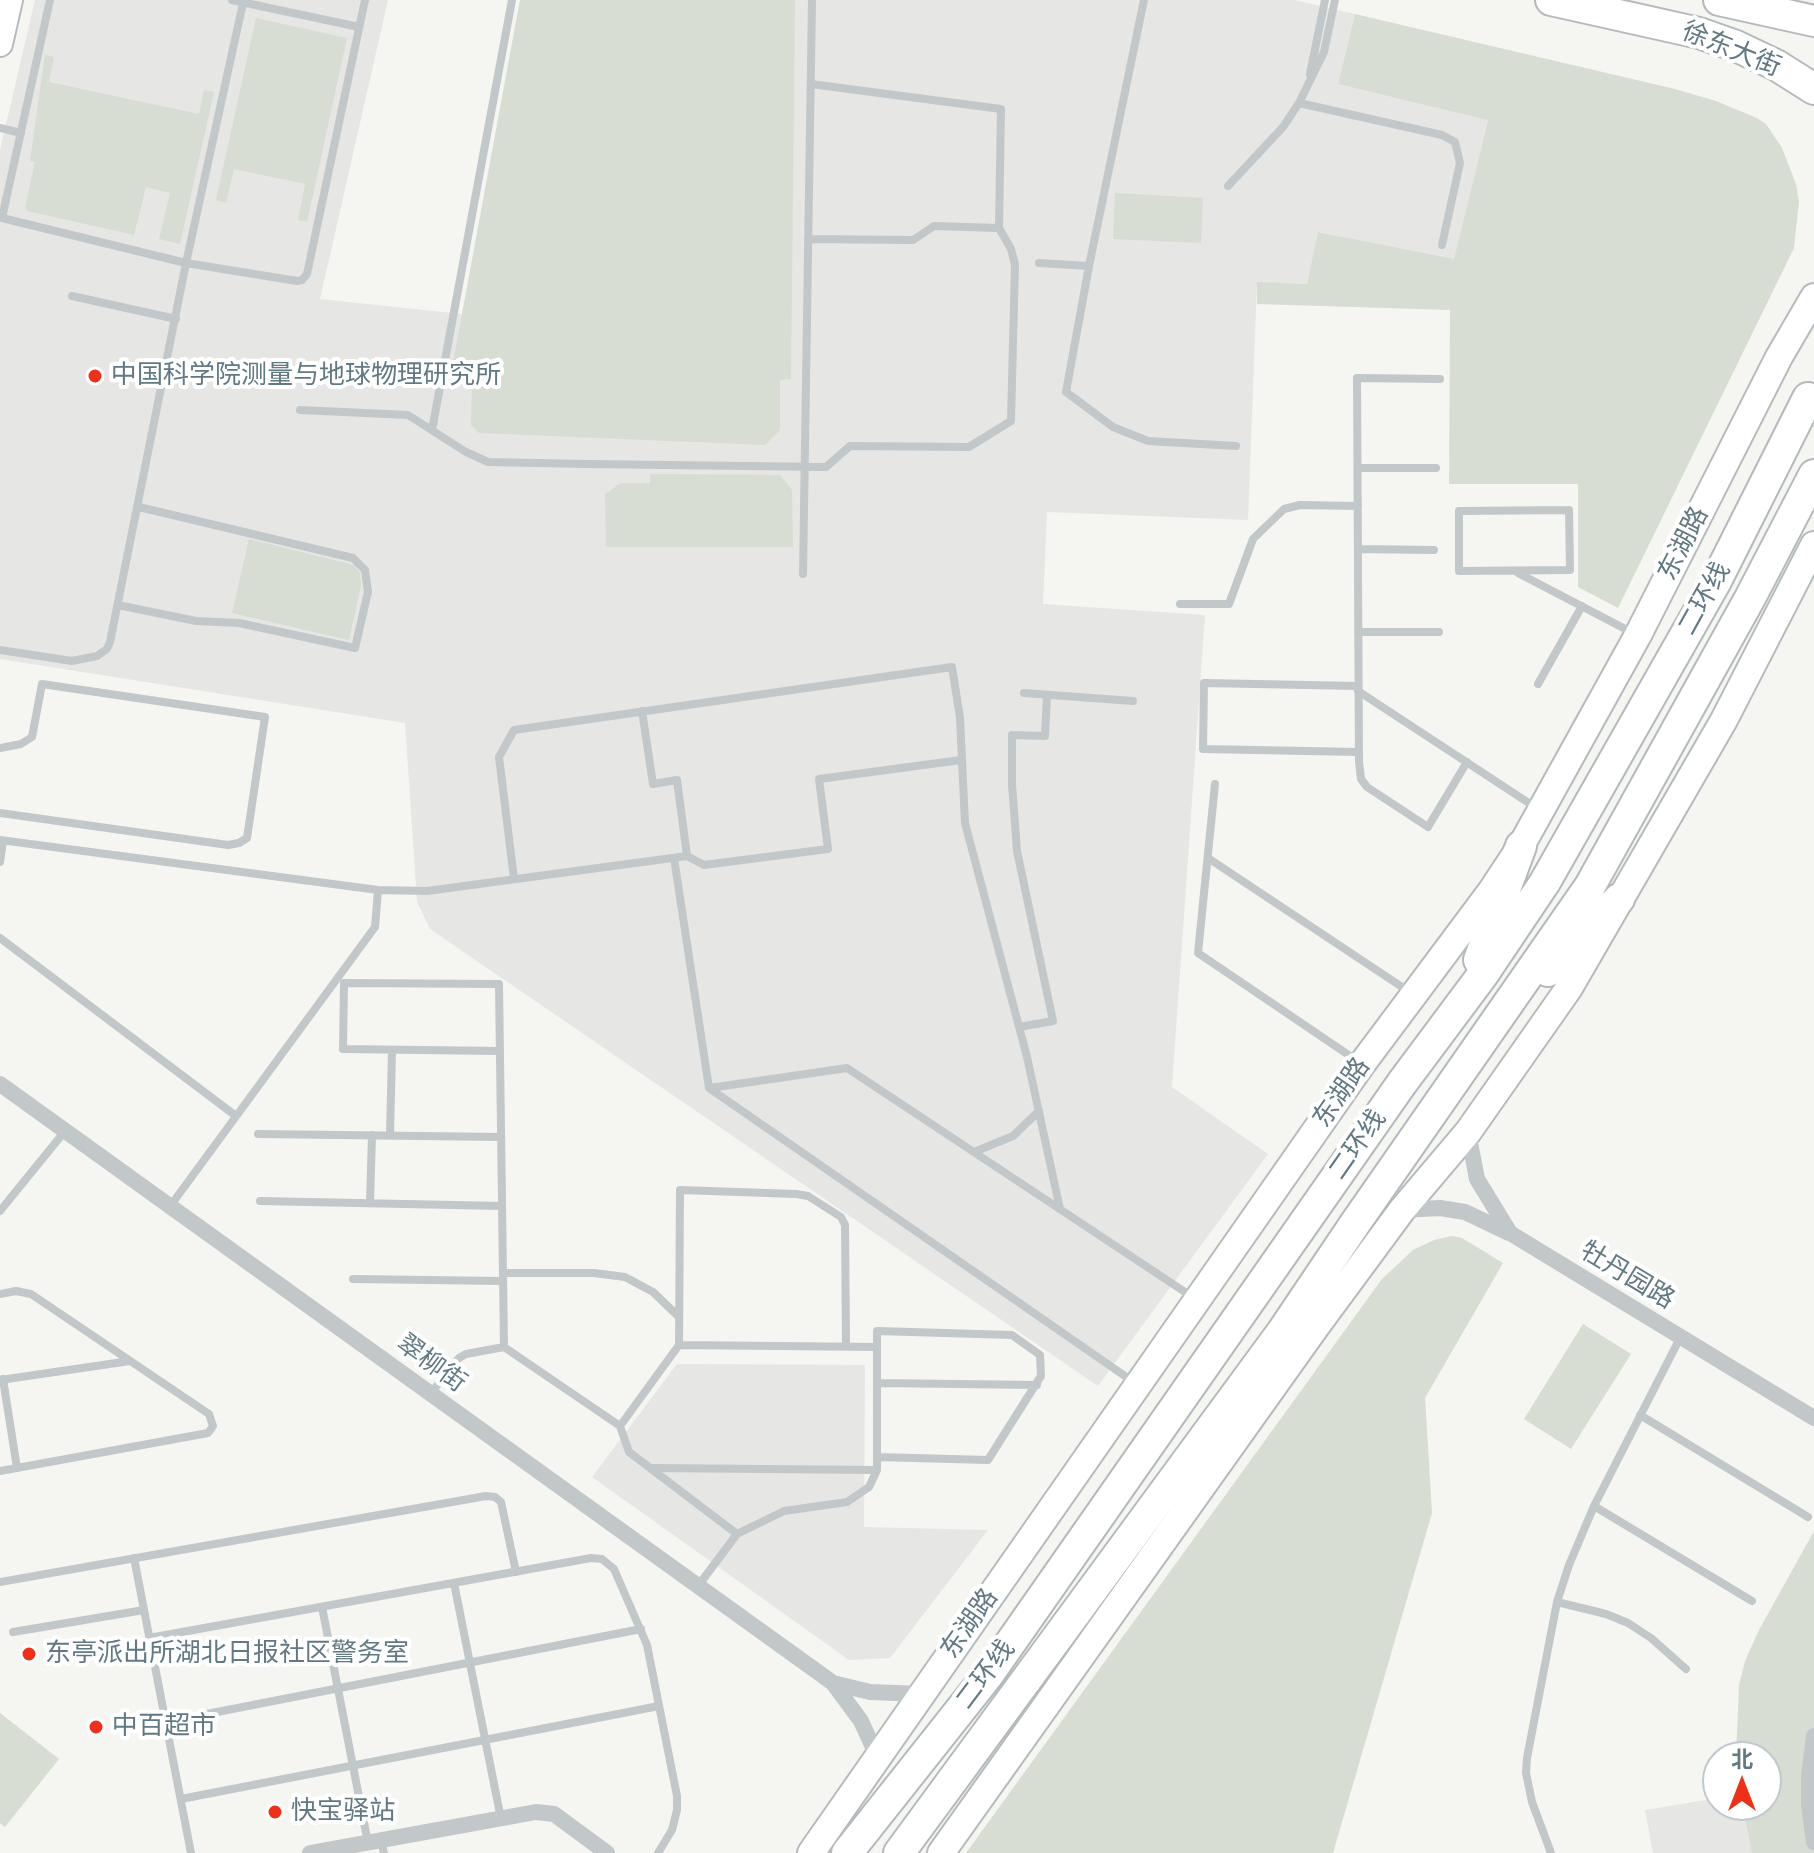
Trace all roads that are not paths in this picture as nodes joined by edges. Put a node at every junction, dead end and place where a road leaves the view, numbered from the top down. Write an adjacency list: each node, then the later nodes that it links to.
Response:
1 (10, 0): 15 (street)
2 (50, 0): 21 (lane)
3 (232, 0): 12 (lane)
4 (365, 0): 14 (lane)
5 (512, 0): 36 (lane)
6 (812, 0): 17 (lane)
7 (1144, 0): 28 (lane)
8 (1325, 0): 16 (lane)
9 (1335, 0): 16 (lane)
10 (1551, 0): 18 (highway, 徐东大街)
11 (1719, 0): 13 (highway, 徐东大街)
12 (243, 3): 14 (lane); 26 (lane)
13 (1814, 21)
14 (359, 27): 26 (lane)
15 (0, 44)
16 (1308, 83): 19 (lane)
17 (811, 84): 23 (lane); 24 (lane)
18 (1814, 89)
19 (1299, 103): 22 (lane); 25 (lane)
20 (0, 128): 21 (lane)
21 (21, 133): 26 (lane)
22 (1228, 186)
23 (999, 228): 24 (lane); 38 (lane)
24 (808, 239): 38 (lane)
25 (1442, 245)
26 (186, 263): 31 (lane)
27 (1039, 263): 28 (lane)
28 (1089, 266): 37 (lane)
29 (72, 296): 31 (lane)
30 (1814, 297): 32 (main road, 东湖路)
31 (176, 319): 43 (lane)
32 (1803, 333): 54 (main road, 东湖路)
33 (1440, 379): 39 (lane)
34 (1808, 398): 80 (highway, 二环线)
35 (300, 410): 36 (lane)
36 (432, 430): 38 (lane)
37 (1236, 446)
38 (805, 467): 48 (lane)
39 (1358, 468): 40 (lane); 42 (lane)
40 (1436, 468)
41 (1814, 475): 81 (highway, 二环线)
42 (1358, 506): 45 (lane); 49 (lane)
43 (139, 507): 50 (lane); 50 (lane)
44 (1814, 545): 77 (main road)
45 (1358, 549): 46 (lane); 52 (lane)
46 (1434, 550)
47 (1513, 570): 47 (lane); 51 (lane)
48 (803, 574)
49 (1180, 604)
50 (118, 605): 55 (lane)
51 (1582, 606): 54 (lane); 56 (lane)
52 (1358, 632): 53 (lane); 57 (lane)
53 (1439, 632)
54 (1638, 635): 67 (main road, 东湖路)
55 (0, 650)
56 (1538, 684)
57 (1358, 688): 63 (lane); 63 (lane); 65 (lane)
58 (1024, 693): 59 (lane)
59 (1047, 695): 60 (lane); 82 (lane)
60 (1133, 701)
61 (642, 711): 64 (lane); 71 (lane); 75 (lane)
62 (0, 748): 68 (lane)
63 (1359, 752): 65 (lane)
64 (961, 760): 71 (lane); 82 (lane)
65 (1467, 762): 67 (lane)
66 (1215, 784): 73 (lane)
67 (1541, 811): 70 (main road, 东湖路)
68 (0, 813)
69 (2, 841): 74 (lane); 76 (lane)
70 (1521, 846): 79 (main road, 东湖路); 80 (highway)
71 (687, 856): 72 (lane)
72 (674, 858): 75 (lane); 87 (lane)
73 (1208, 858): 79 (lane); 85 (lane)
74 (0, 862)
75 (514, 879): 76 (lane)
76 (378, 890): 89 (lane)
77 (1619, 899): 81 (highway); 91 (main road)
78 (0, 938): 89 (lane)
79 (1413, 994): 85 (main road, 东湖路)
80 (1464, 1002): 164 (highway, 二环线)
81 (1493, 1026): 165 (highway, 二环线)
82 (1019, 1027): 88 (lane)
83 (392, 1050): 84 (lane); 84 (lane); 94 (lane)
84 (499, 1051): 95 (lane)
85 (1362, 1064): 108 (main road, 东湖路)
86 (0, 1084): 90 (street, 翠柳街)
87 (709, 1088): 96 (lane); 119 (lane)
88 (1039, 1111): 96 (lane); 101 (lane)
89 (236, 1116): 99 (lane)
90 (66, 1130): 99 (street, 翠柳街); 103 (lane)
91 (1468, 1132): 102 (main road); 104 (street, 牡丹园路)
92 (258, 1134): 93 (lane)
93 (372, 1135): 94 (lane); 98 (lane)
94 (390, 1135): 95 (lane)
95 (501, 1137): 100 (lane)
96 (974, 1152): 101 (lane)
97 (260, 1201): 98 (lane)
98 (370, 1203): 100 (lane)
99 (171, 1205): 120 (street, 翠柳街)
100 (502, 1206): 105 (lane)
101 (1060, 1209): 108 (lane)
102 (1402, 1210): 104 (street); 166 (main road)
103 (0, 1211)
104 (1510, 1233): 110 (street, 牡丹园路)
105 (503, 1277): 106 (lane); 109 (lane); 113 (lane)
106 (353, 1279)
107 (0, 1294): 115 (lane)
108 (1197, 1300): 119 (main road, 东湖路)
109 (679, 1317): 111 (lane); 112 (lane)
110 (1681, 1337): 121 (lane); 122 (street, 牡丹园路)
111 (679, 1345): 112 (lane); 123 (lane)
112 (846, 1346): 114 (lane)
113 (504, 1347): 120 (lane); 123 (lane)
114 (877, 1347): 117 (lane); 118 (lane)
115 (131, 1361): 116 (lane); 125 (lane)
116 (2, 1380): 125 (lane)
117 (877, 1383): 118 (lane); 124 (lane)
118 (1037, 1385): 124 (lane)
119 (1139, 1385): 148 (main road, 东湖路)
120 (430, 1394): 136 (street, 翠柳街)
121 (1640, 1415): 129 (lane); 130 (lane)
122 (1814, 1418)
123 (620, 1426): 126 (lane)
124 (877, 1457): 127 (lane)
125 (17, 1468): 128 (lane)
126 (651, 1468): 127 (lane); 131 (lane)
127 (877, 1470): 131 (lane)
128 (0, 1471)
129 (1594, 1506): 137 (lane); 138 (lane)
130 (1808, 1517)
131 (737, 1534): 136 (lane)
132 (134, 1558): 133 (lane); 134 (lane); 140 (lane)
133 (516, 1572): 135 (lane); 141 (lane)
134 (0, 1582)
135 (454, 1583): 139 (lane); 144 (lane)
136 (698, 1586): 146 (street, 翠柳街)
137 (1752, 1601)
138 (1557, 1602): 145 (lane); 167 (lane)
139 (322, 1607): 143 (lane); 147 (lane)
140 (144, 1610): 142 (lane); 143 (lane)
141 (641, 1629): 144 (lane); 149 (lane)
142 (13, 1632)
143 (149, 1638): 150 (lane)
144 (470, 1662): 147 (lane); 152 (lane)
145 (1686, 1669)
146 (833, 1683): 148 (street); 153 (street)
147 (338, 1688): 150 (lane); 154 (lane)
148 (921, 1694): 153 (main road, 东湖路)
149 (659, 1706): 152 (lane); 162 (lane)
150 (166, 1722): 155 (lane)
151 (1814, 1736): 157 (street)
152 (485, 1740): 154 (lane); 156 (lane)
153 (877, 1756): 163 (main road, 东湖路)
154 (353, 1765): 155 (lane); 158 (lane)
155 (181, 1799): 159 (lane)
156 (501, 1819): 158 (street); 161 (street)
157 (1814, 1842)
158 (378, 1845): 160 (street)
159 (191, 1853)
160 (310, 1853)
161 (607, 1853)
162 (658, 1853)
163 (811, 1853)
164 (847, 1853)
165 (899, 1853)
166 (941, 1853)
167 (1551, 1853)

